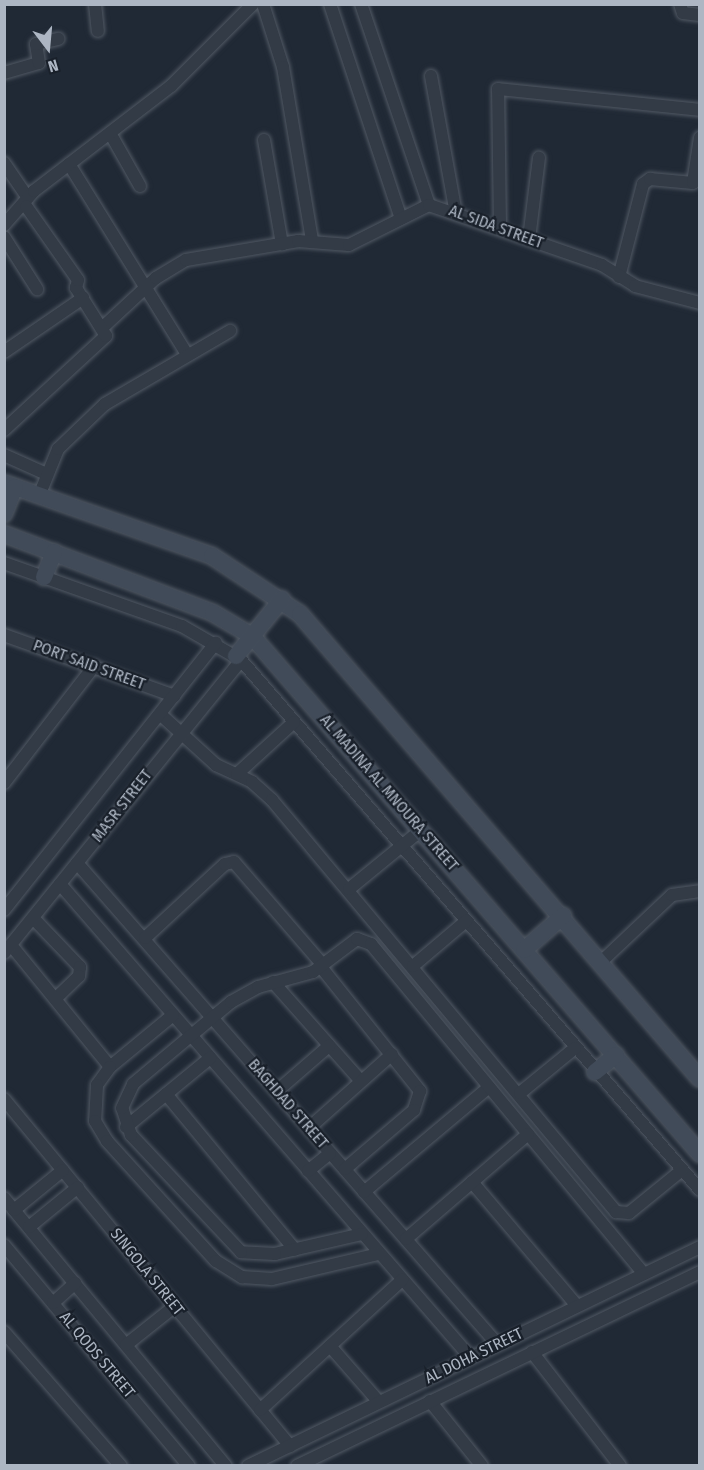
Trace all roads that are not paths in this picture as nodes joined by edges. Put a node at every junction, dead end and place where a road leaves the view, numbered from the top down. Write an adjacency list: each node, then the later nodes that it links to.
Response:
1 (95, 4): 8 (street)
2 (253, 4): 13 (street)
3 (263, 4): 28 (street)
4 (330, 4): 23 (street)
5 (361, 4): 21 (street)
6 (680, 4): 7 (street)
7 (699, 15)
8 (98, 31)
9 (58, 39): 10 (street)
10 (4, 73)
11 (431, 76): 22 (street)
12 (699, 110): 25 (street)
13 (110, 134): 18 (street); 19 (street)
14 (699, 138): 30 (street)
15 (264, 140): 29 (street)
16 (539, 158): 27 (street)
17 (4, 163): 20 (street)
18 (69, 164): 20 (street); 31 (street)
19 (140, 186)
20 (27, 202): 24 (street); 33 (street)
21 (429, 206): 22 (street, AL SIDA STREET); 23 (street, AL SIDA STREET)
22 (456, 213): 25 (street, AL SIDA STREET)
23 (401, 219): 28 (street, AL SIDA STREET)
24 (4, 225)
25 (500, 228): 27 (street, AL SIDA STREET)
26 (4, 237): 32 (street)
27 (529, 239): 30 (street, AL SIDA STREET)
28 (312, 241): 29 (street, AL SIDA STREET)
29 (282, 244): 31 (street, AL SIDA STREET)
30 (619, 277): 34 (street, AL SIDA STREET)
31 (147, 286): 35 (street, AL SIDA STREET); 38 (street)
32 (37, 289)
33 (83, 298): 35 (street); 37 (street)
34 (699, 303)
35 (102, 328): 39 (street)
36 (230, 331): 38 (street)
37 (4, 352)
38 (187, 354): 41 (street)
39 (4, 430)
40 (4, 455): 41 (street)
41 (44, 473): 43 (street)
42 (10, 485): 43 (main road); 44 (main road)
43 (39, 496): 49 (main road)
44 (4, 514)
45 (4, 534): 46 (main road, AL MADINA AL MNOURA STREET)
46 (54, 552): 48 (main road); 51 (main road, AL MADINA AL MNOURA STREET)
47 (4, 563): 48 (street)
48 (44, 577): 52 (street)
49 (282, 599): 51 (main road); 68 (main road)
50 (4, 634): 54 (street, PORT SAID STREET)
51 (252, 636): 53 (main road); 61 (main road, AL MADINA AL MNOURA STREET)
52 (216, 643): 53 (street); 55 (street, MASR STREET)
53 (238, 658): 57 (street); 58 (street, MASR STREET)
54 (94, 666): 55 (street, PORT SAID STREET); 60 (street)
55 (174, 696): 56 (street, MASR STREET)
56 (160, 714): 58 (street); 67 (street, MASR STREET)
57 (294, 722): 59 (street); 62 (street)
58 (180, 733): 59 (street); 63 (street, MASR STREET)
59 (237, 774): 65 (street)
60 (4, 783)
61 (421, 830): 62 (street); 73 (main road, AL MADINA AL MNOURA STREET)
62 (401, 846): 65 (street); 70 (street)
63 (77, 863): 64 (street, MASR STREET); 71 (street, BAGHDAD STREET)
64 (60, 885): 69 (street, MASR STREET); 79 (street, BAGHDAD STREET)
65 (349, 889): 76 (street)
66 (699, 891): 74 (street)
67 (4, 910)
68 (563, 916): 73 (main road); 74 (main road)
69 (33, 918): 72 (street, MASR STREET); 78 (street)
70 (466, 921): 76 (street); 83 (street)
71 (145, 938): 75 (street); 80 (street, BAGHDAD STREET)
72 (8, 949): 78 (street)
73 (524, 950): 85 (main road, AL MADINA AL MNOURA STREET)
74 (602, 962): 89 (main road)
75 (322, 966): 77 (street); 84 (street); 91 (street)
76 (413, 966): 93 (street)
77 (273, 982): 80 (street); 82 (street)
78 (55, 999): 87 (street)
79 (173, 1015): 81 (street, BAGHDAD STREET); 87 (street)
80 (212, 1016): 81 (street); 92 (street, BAGHDAD STREET)
81 (189, 1034): 86 (street, BAGHDAD STREET); 96 (street)
82 (329, 1046): 90 (street); 92 (street)
83 (575, 1048): 88 (street); 93 (street)
84 (392, 1054): 90 (street); 101 (street)
85 (616, 1055): 88 (main road); 100 (main road, AL MADINA AL MNOURA STREET)
86 (210, 1058): 94 (street); 104 (street, BAGHDAD STREET)
87 (110, 1067): 119 (street)
88 (595, 1072): 103 (street)
89 (699, 1079)
90 (361, 1081): 97 (street)
91 (489, 1087): 98 (street); 108 (street)
92 (277, 1091): 97 (street, BAGHDAD STREET)
93 (520, 1093): 103 (street)
94 (166, 1094): 96 (street); 116 (street)
95 (4, 1099): 102 (street, SINGOLA STREET)
96 (126, 1127): 117 (street)
97 (309, 1128): 99 (street, BAGHDAD STREET)
98 (528, 1134): 105 (street); 121 (street)
99 (330, 1153): 101 (street, BAGHDAD STREET); 104 (street)
100 (699, 1154)
101 (345, 1169): 108 (street, BAGHDAD STREET)
102 (63, 1170): 106 (street, SINGOLA STREET); 110 (street)
103 (682, 1170): 107 (street)
104 (308, 1171): 112 (street, BAGHDAD STREET)
105 (472, 1182): 113 (street); 126 (street)
106 (78, 1187): 111 (street); 125 (street, SINGOLA STREET)
107 (699, 1190)
108 (364, 1192): 113 (street, BAGHDAD STREET)
109 (4, 1198): 110 (street)
110 (14, 1210): 111 (street)
111 (29, 1227): 123 (street)
112 (362, 1234): 116 (street); 118 (street, BAGHDAD STREET)
113 (406, 1239): 129 (street, BAGHDAD STREET)
114 (4, 1245): 124 (street, AL QODS STREET)
115 (699, 1247): 121 (street, AL DOHA STREET)
116 (295, 1250): 117 (street)
117 (241, 1252): 119 (street)
118 (379, 1254): 119 (street); 122 (street, BAGHDAD STREET)
119 (228, 1271)
120 (699, 1272): 131 (street, AL DOHA STREET)
121 (644, 1274): 126 (street, AL DOHA STREET)
122 (402, 1280): 130 (street); 132 (street, BAGHDAD STREET)
123 (75, 1284): 124 (street); 128 (street)
124 (53, 1303): 139 (street, AL QODS STREET)
125 (175, 1306): 128 (street); 136 (street, SINGOLA STREET)
126 (577, 1306): 129 (street, AL DOHA STREET)
127 (4, 1332): 138 (street)
128 (126, 1345): 140 (street)
129 (498, 1345): 132 (street, AL DOHA STREET)
130 (330, 1346): 135 (street); 136 (street)
131 (532, 1352): 133 (street, AL DOHA STREET); 144 (street)
132 (466, 1360): 133 (street, BAGHDAD STREET); 135 (street, AL DOHA STREET)
133 (474, 1380): 134 (street, AL DOHA STREET)
134 (430, 1401): 142 (street, AL DOHA STREET); 143 (street)
135 (379, 1402): 137 (street, AL DOHA STREET)
136 (260, 1410): 137 (street, SINGOLA STREET)
137 (290, 1446): 141 (street, AL DOHA STREET)
138 (121, 1466)
139 (189, 1466)
140 (226, 1466)
141 (249, 1466)
142 (297, 1466)
143 (482, 1466)
144 (620, 1466)

